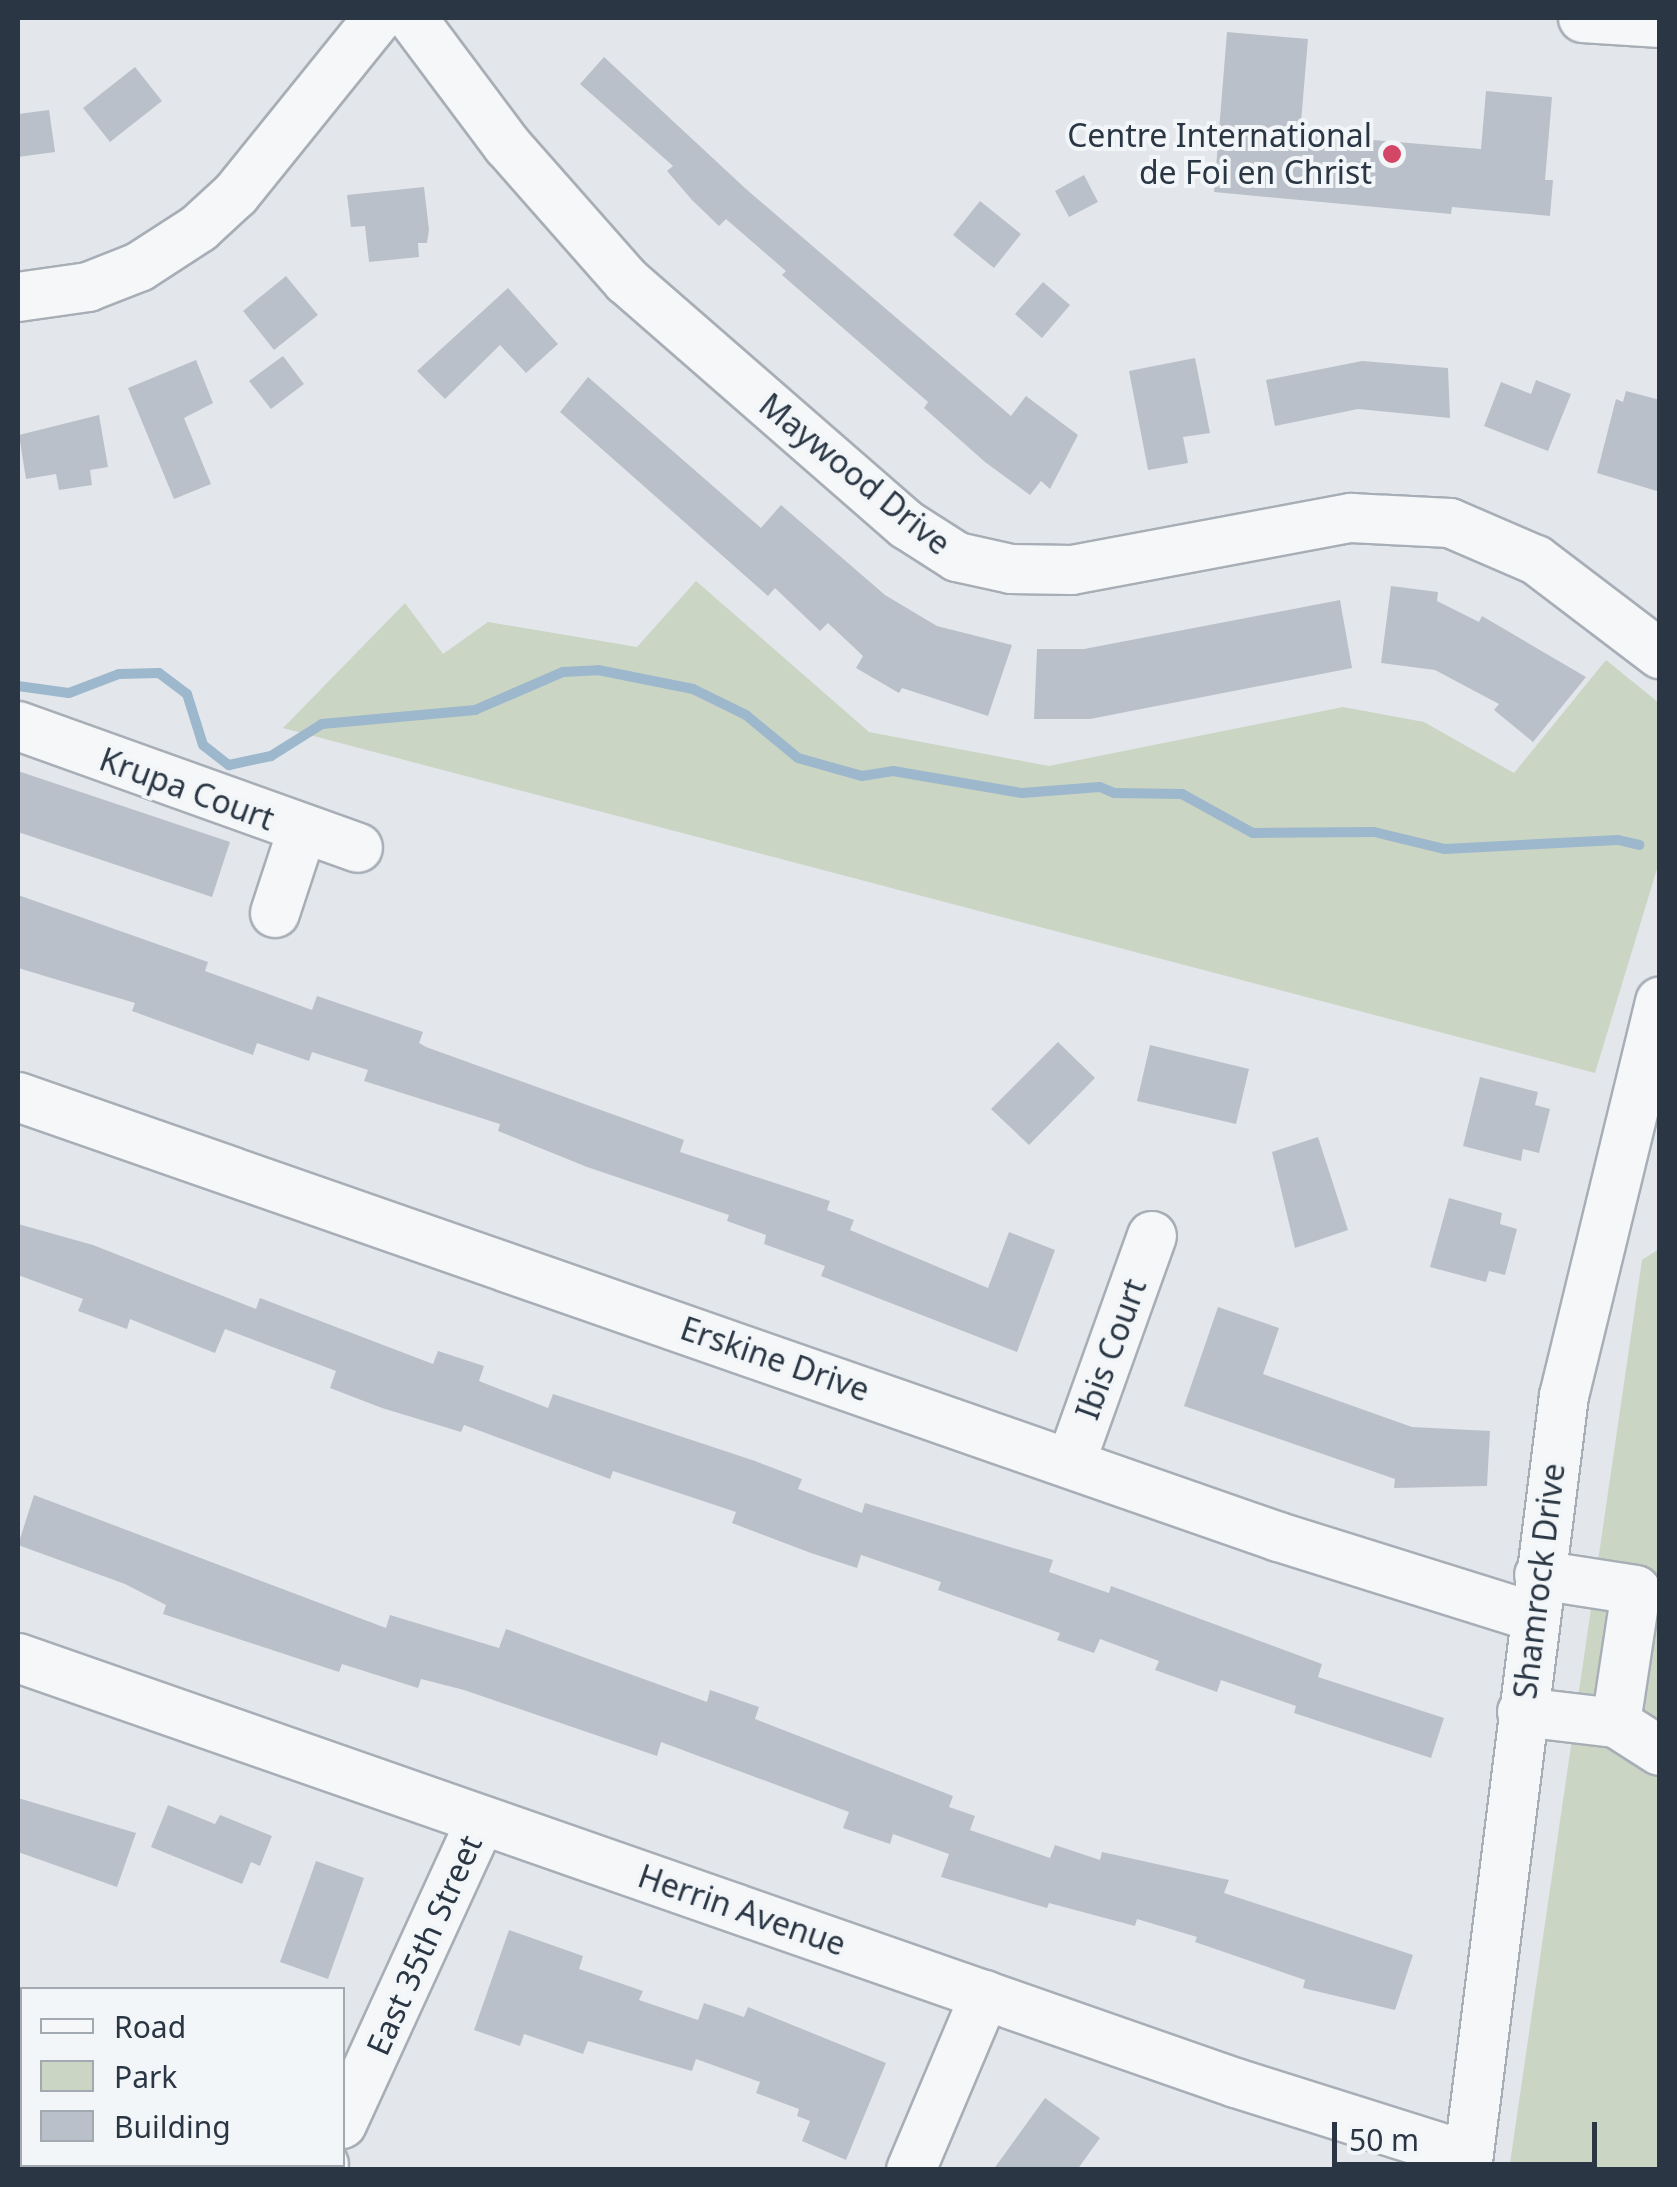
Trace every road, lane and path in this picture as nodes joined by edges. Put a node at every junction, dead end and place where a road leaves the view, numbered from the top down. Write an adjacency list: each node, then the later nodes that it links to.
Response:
1 (378, 18): 5 (street)
2 (412, 18): 6 (street, Maywood Drive)
3 (1583, 18): 4 (street)
4 (1660, 23)
5 (18, 297)
6 (1660, 654)
7 (18, 726): 8 (street, Krupa Court)
8 (302, 832): 9 (street, Krupa Court); 10 (street)
9 (358, 848)
10 (274, 913)
11 (1660, 1002): 12 (street, Shamrock Drive)
12 (1636, 1091): 14 (street); 17 (street, Shamrock Drive)
13 (18, 1097): 16 (street, Erskine Drive)
14 (1660, 1131)
15 (1152, 1236): 16 (street, Ibis Court)
16 (1070, 1462): 17 (street, Erskine Drive)
17 (1537, 1596): 19 (street, Shamrock Drive); 20 (street, Erskine Drive)
18 (18, 1658): 22 (street, Herrin Avenue)
19 (1522, 1712): 20 (street); 25 (street, Shamrock Drive)
20 (1616, 1722): 21 (street)
21 (1660, 1751)
22 (481, 1820): 23 (street, Herrin Avenue); 24 (street, East 35th Street)
23 (985, 1995): 25 (street, Herrin Avenue); 26 (street)
24 (345, 2117)
25 (1468, 2163)
26 (912, 2170)

